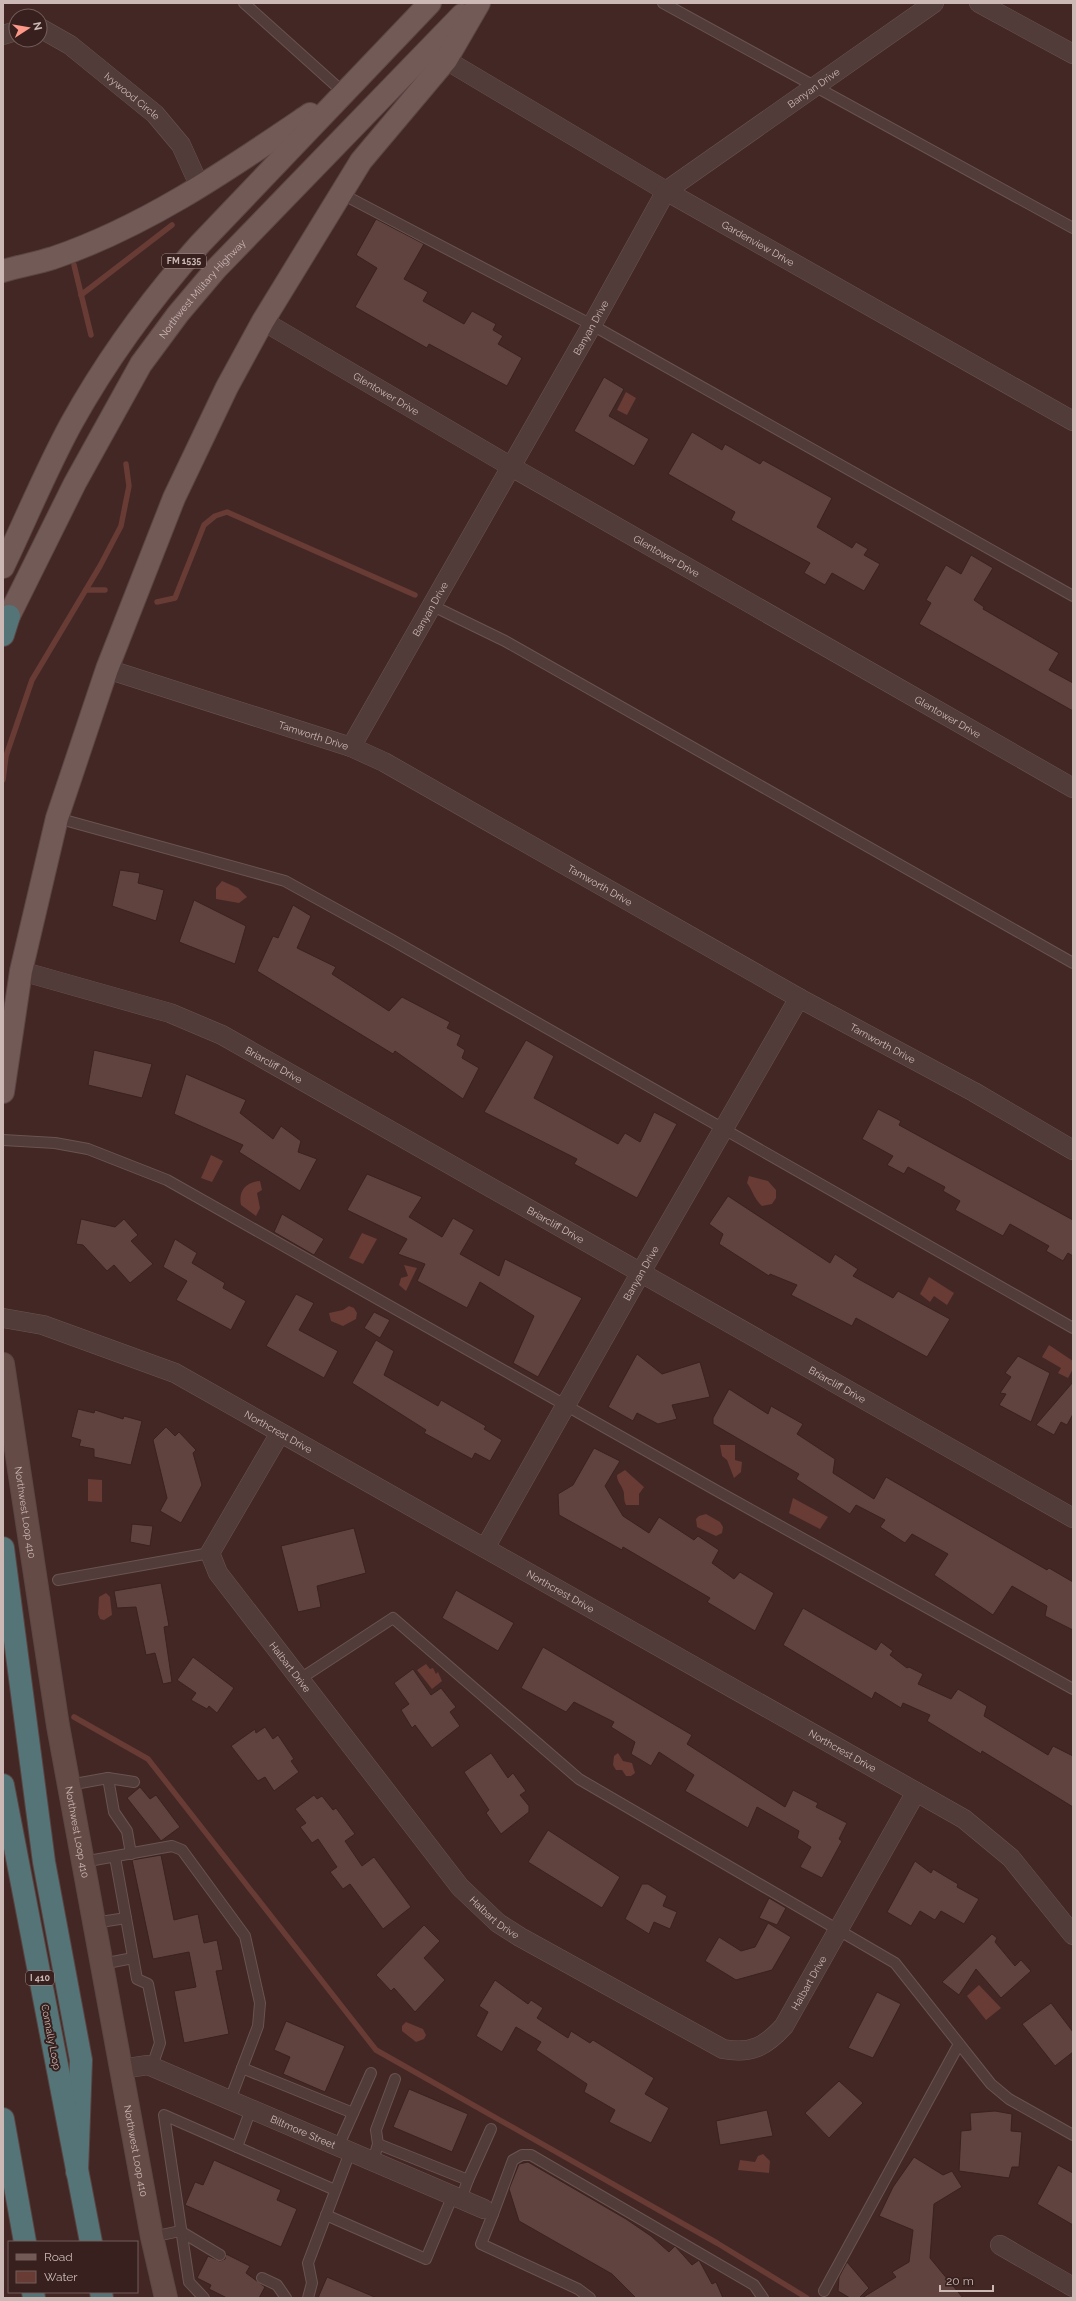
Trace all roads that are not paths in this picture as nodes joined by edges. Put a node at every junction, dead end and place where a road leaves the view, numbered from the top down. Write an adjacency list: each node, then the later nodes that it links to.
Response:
1 (244, 3): 12 (lane)
2 (430, 3): 12 (main road, FM 1535)
3 (474, 3): 25 (main road, Northwest Military Highway / FM 1535)
4 (479, 3): 10 (main road)
5 (663, 3): 11 (lane)
6 (934, 3): 11 (street, Banyan Drive)
7 (979, 3): 9 (street)
8 (48, 33): 13 (street, Ivywood Circle)
9 (1073, 54)
10 (446, 60): 14 (street, Gardenview Drive); 15 (main road)
11 (814, 87): 14 (street, Banyan Drive); 16 (lane)
12 (343, 92): 13 (main road); 22 (main road, FM 1535)
13 (200, 187): 17 (main road)
14 (666, 191): 19 (street, Banyan Drive); 20 (street, Gardenview Drive)
15 (342, 194): 18 (main road); 19 (lane)
16 (1073, 228)
17 (3, 271)
18 (262, 322): 21 (street, Glentower Drive); 26 (main road)
19 (592, 325): 21 (street, Banyan Drive); 23 (lane)
20 (1073, 421)
21 (510, 466): 24 (street, Banyan Drive); 28 (street, Glentower Drive)
22 (3, 567)
23 (1073, 596)
24 (431, 605): 27 (street, Banyan Drive); 30 (lane)
25 (5, 626)
26 (107, 669): 27 (street, Tamworth Drive); 29 (main road)
27 (351, 747): 32 (street, Tamworth Drive)
28 (1073, 788)
29 (57, 818): 31 (main road); 34 (lane)
30 (1073, 963)
31 (21, 971): 33 (main road); 37 (street, Briarcliff Drive)
32 (799, 998): 34 (street, Banyan Drive); 36 (street, Tamworth Drive)
33 (3, 1092)
34 (723, 1130): 37 (street, Banyan Drive); 39 (lane)
35 (3, 1140): 41 (lane)
36 (1073, 1150)
37 (641, 1272): 41 (street, Banyan Drive); 43 (street, Briarcliff Drive)
38 (3, 1318): 42 (street, Northcrest Drive)
39 (1073, 1328)
40 (3, 1364): 53 (main road, Northwest Loop 410)
41 (565, 1406): 45 (street, Banyan Drive); 49 (lane)
42 (280, 1433): 45 (street, Northcrest Drive); 46 (street)
43 (1073, 1518)
44 (3, 1548): 80 (highway)
45 (485, 1548): 54 (street, Northcrest Drive)
46 (210, 1553): 47 (lane); 48 (street, Halbart Drive)
47 (58, 1580)
48 (300, 1679): 60 (lane); 60 (street, Halbart Drive)
49 (1073, 1689)
50 (108, 1778): 51 (lane); 53 (lane); 55 (lane)
51 (134, 1782)
52 (3, 1785): 80 (highway, Connally Loop / I 410)
53 (69, 1785): 57 (main road, Northwest Loop 410)
54 (916, 1792): 60 (street, Halbart Drive); 61 (street, Northcrest Drive)
55 (131, 1854): 56 (lane); 66 (lane)
56 (115, 1857): 57 (lane); 58 (lane)
57 (83, 1862): 59 (main road, Northwest Loop 410)
58 (126, 1918): 59 (lane); 62 (lane)
59 (94, 1923): 63 (main road, Northwest Loop 410)
60 (838, 1930): 64 (lane)
61 (1073, 1935)
62 (133, 1958): 63 (lane); 65 (lane)
63 (102, 1964): 67 (main road, Northwest Loop 410)
64 (959, 2044): 75 (lane); 95 (lane)
65 (152, 2066): 67 (street, Biltmore Street); 70 (street, Biltmore Street)
66 (242, 2068): 70 (lane); 72 (lane)
67 (121, 2069): 87 (main road, Northwest Loop 410)
68 (371, 2073): 72 (lane)
69 (395, 2079): 78 (lane)
70 (230, 2100): 71 (street, Biltmore Street)
71 (251, 2109): 76 (lane); 77 (street, Biltmore Street)
72 (353, 2113): 77 (lane)
73 (3, 2119): 89 (highway)
74 (491, 2129): 81 (lane)
75 (1073, 2135)
76 (237, 2147): 82 (lane); 86 (lane)
77 (344, 2149): 78 (street, Biltmore Street); 82 (lane)
78 (376, 2153): 81 (lane); 83 (street, Biltmore Street)
79 (3, 2172): 88 (highway)
80 (77, 2172): 90 (highway, Connally Loop / I 410)
81 (468, 2180): 83 (lane)
82 (334, 2190): 85 (lane)
83 (457, 2197): 84 (street, Biltmore Street); 85 (lane)
84 (489, 2212): 100 (lane); 101 (lane)
85 (326, 2215): 99 (lane)
86 (180, 2231): 87 (lane); 92 (lane); 97 (lane)
87 (152, 2237): 96 (main road, Northwest Loop 410)
88 (21, 2241)
89 (25, 2241)
90 (91, 2241)
91 (1000, 2245): 94 (street)
92 (220, 2255)
93 (262, 2278): 98 (lane)
94 (1073, 2287)
95 (824, 2291)
96 (166, 2298)
97 (204, 2298)
98 (286, 2298)
99 (308, 2298)
100 (590, 2298)
101 (763, 2298)

